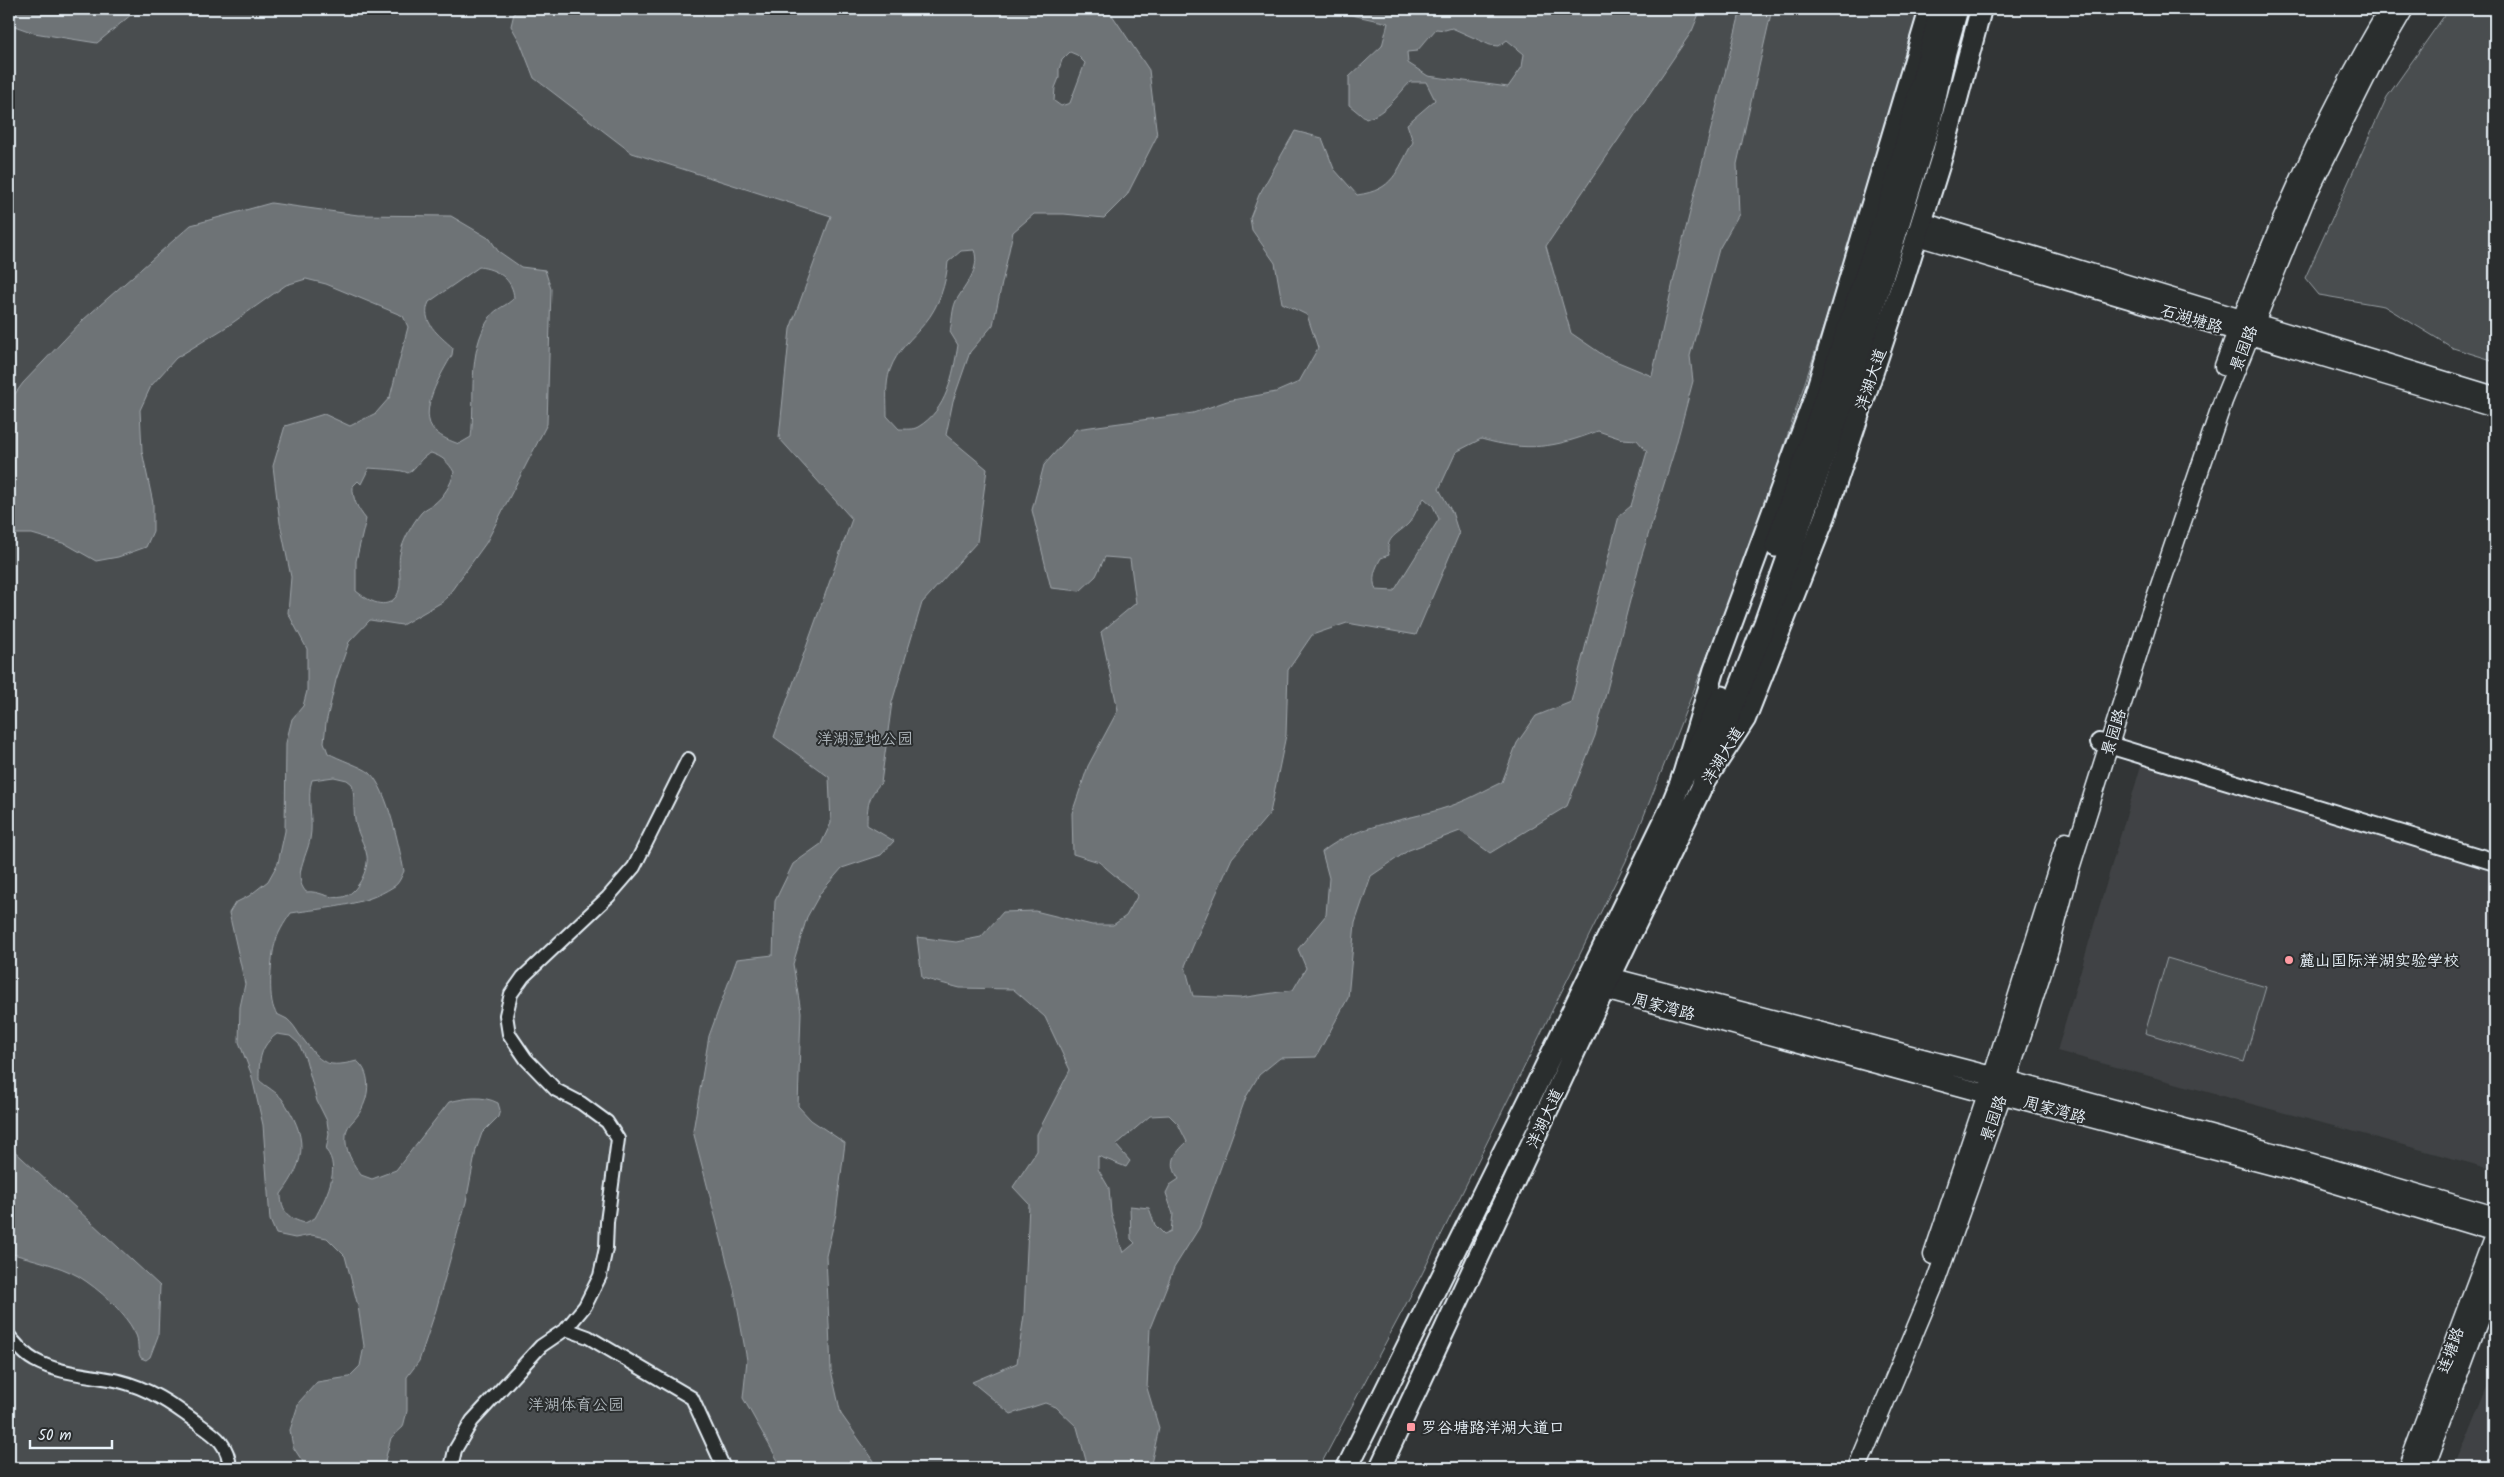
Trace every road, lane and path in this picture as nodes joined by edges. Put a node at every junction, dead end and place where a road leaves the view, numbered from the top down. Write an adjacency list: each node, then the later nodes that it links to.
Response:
1 (1930, 9): 14 (main road, 洋湖大道)
2 (1941, 9): 11 (highway)
3 (1957, 9): 11 (highway)
4 (1981, 9): 7 (main road, 洋湖大道)
5 (2389, 9): 8 (main road, 景园路)
6 (2404, 9): 8 (main road, 景园路)
7 (1920, 229): 8 (main road, 石湖塘路); 15 (main road, 洋湖大道)
8 (2245, 327): 9 (main road, 石湖塘路); 10 (main road, 石湖塘路); 12 (main road, 景园路)
9 (2495, 396)
10 (2495, 408)
11 (1759, 622): 14 (highway); 15 (highway)
12 (2105, 739): 16 (street); 17 (street); 19 (main road, 景园路)
13 (688, 760): 23 (street)
14 (1682, 779): 18 (main road, 洋湖大道)
15 (1703, 784): 18 (main road, 洋湖大道)
16 (2495, 853)
17 (2495, 862)
18 (1598, 981): 19 (main road, 周家湾路); 28 (main road, 洋湖大道); 29 (main road, 洋湖大道)
19 (1997, 1086): 20 (main road, 周家湾路); 21 (main road, 周家湾路); 30 (main road, 景园路); 31 (main road, 景园路)
20 (2495, 1216)
21 (2495, 1232): 32 (main road, 连塘路)
22 (2495, 1276): 33 (main road, 连塘路)
23 (566, 1329): 26 (street); 27 (street)
24 (9, 1336): 25 (street)
25 (230, 1468)
26 (451, 1468)
27 (724, 1468)
28 (1346, 1468)
29 (1380, 1468)
30 (1844, 1468)
31 (1857, 1468)
32 (2407, 1468)
33 (2424, 1468)

